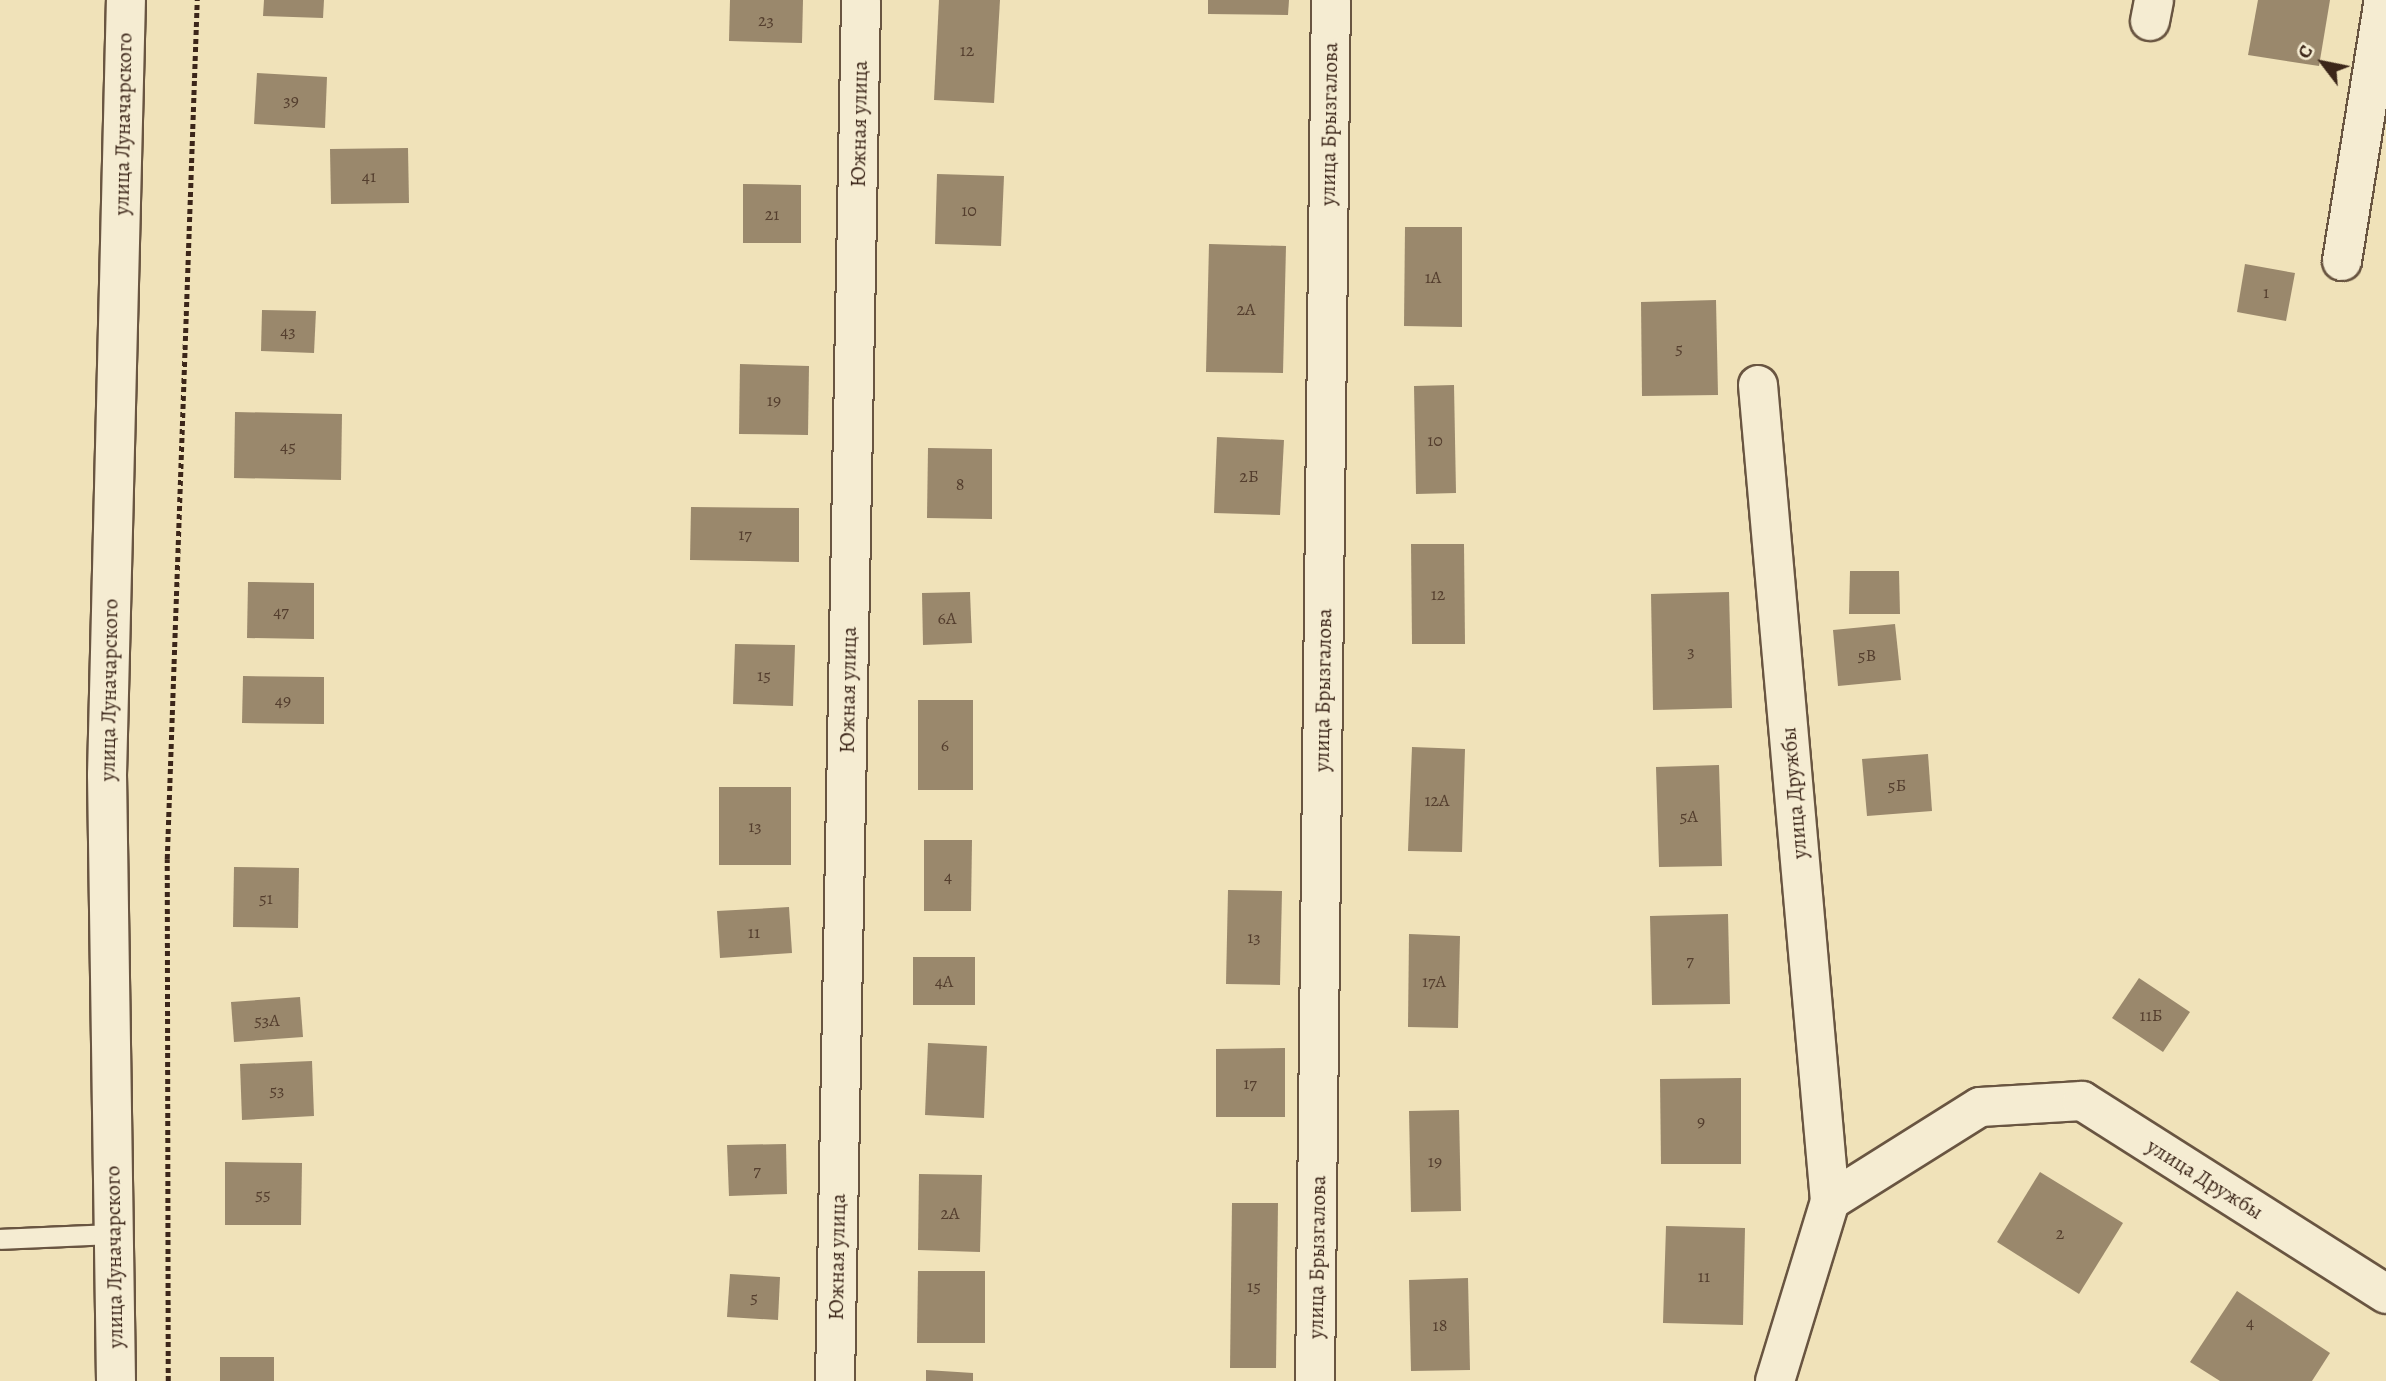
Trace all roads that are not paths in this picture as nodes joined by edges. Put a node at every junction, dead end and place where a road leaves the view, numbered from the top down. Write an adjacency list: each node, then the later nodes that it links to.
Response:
1 (126, 0): 8 (street, улица Луначарского)
2 (862, 0): 12 (street, Южная улица)
3 (1331, 0): 13 (street, улица Брызгалова)
4 (2384, 0): 5 (street)
5 (2342, 261)
6 (1758, 386): 7 (street, улица Дружбы)
7 (1830, 1201): 10 (street, улица Дружбы); 14 (street, улица Дружбы)
8 (114, 1234): 9 (lane); 11 (street, улица Луначарского)
9 (0, 1239)
10 (2386, 1294)
11 (116, 1381)
12 (835, 1381)
13 (1315, 1381)
14 (1775, 1381)

